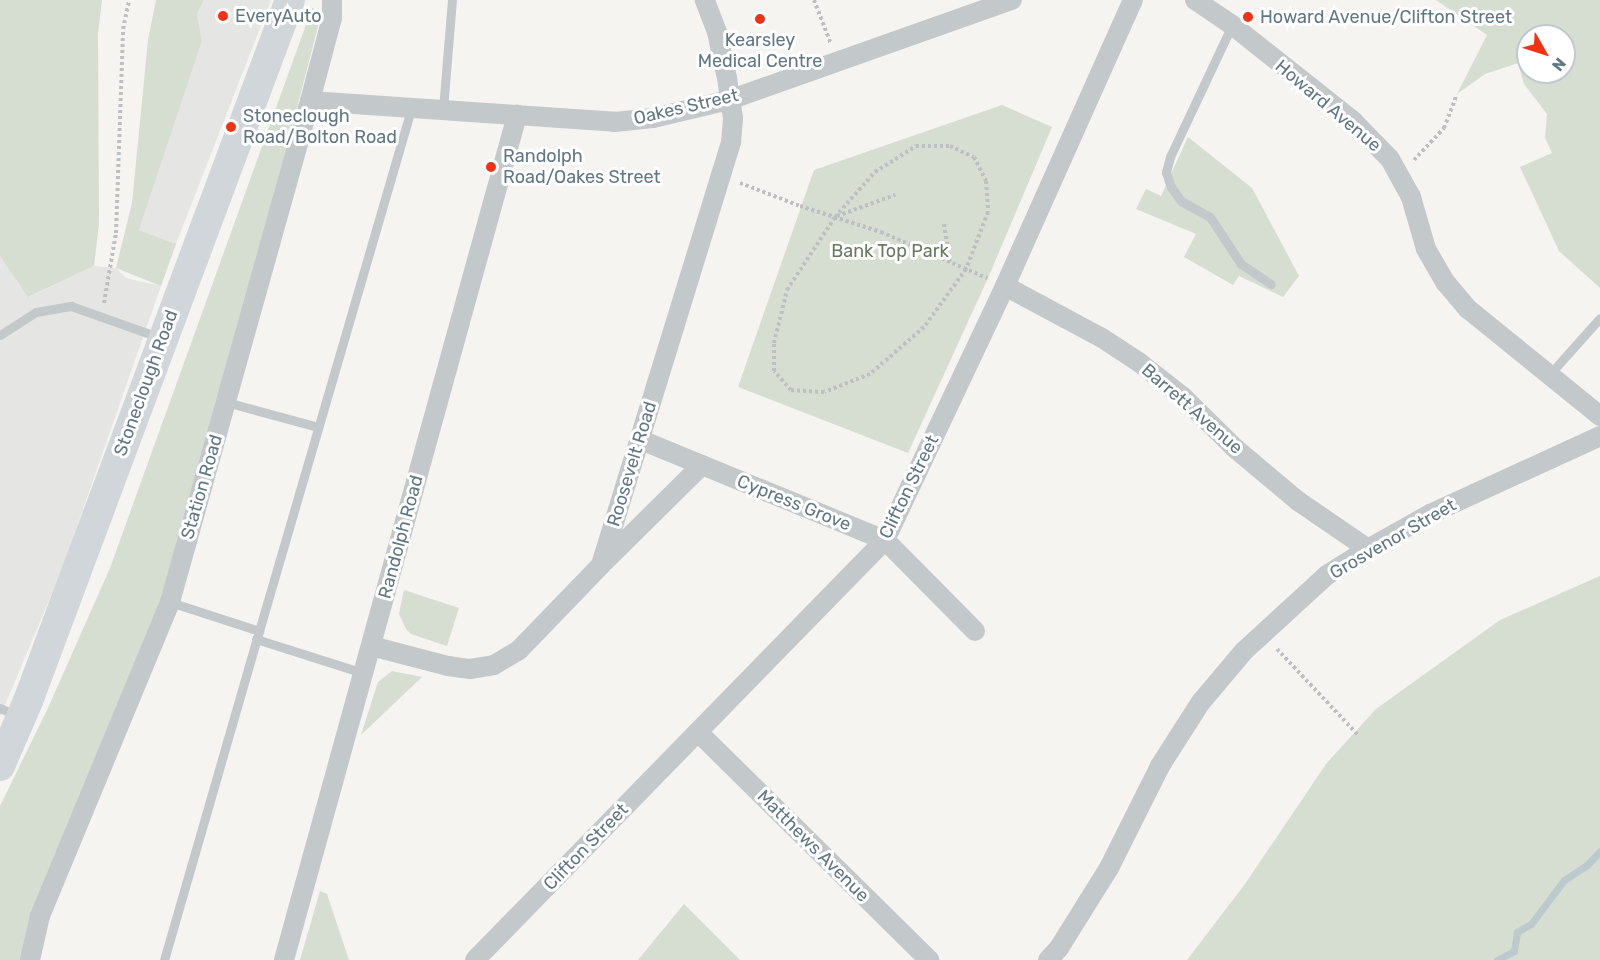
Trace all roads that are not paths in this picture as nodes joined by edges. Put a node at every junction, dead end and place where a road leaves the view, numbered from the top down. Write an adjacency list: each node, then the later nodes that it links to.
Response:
1 (290, 0): 18 (main road, Stoneclough Road)
2 (332, 0): 10 (street, Station Road)
3 (452, 0): 12 (lane)
4 (705, 0): 9 (street, Roosevelt Road)
5 (1012, 0): 9 (street, Oakes Street)
6 (1133, 0): 15 (street, Clifton Street)
7 (1195, 0): 8 (street, Howard Avenue)
8 (1232, 25): 14 (lane); 19 (street, Howard Avenue)
9 (729, 100): 13 (street, Oakes Street); 24 (street, Roosevelt Road)
10 (310, 101): 11 (street, Oakes Street); 20 (street, Station Road)
11 (412, 106): 12 (street, Oakes Street); 22 (lane)
12 (443, 109): 13 (street, Oakes Street)
13 (517, 115): 32 (street, Randolph Road)
14 (1271, 284)
15 (1005, 286): 26 (street, Clifton Street); 27 (street, Barrett Avenue)
16 (1600, 318): 19 (lane)
17 (0, 335): 18 (lane)
18 (162, 339): 34 (main road, Stoneclough Road)
19 (1549, 375): 21 (street, Howard Avenue)
20 (226, 402): 22 (lane); 29 (street, Station Road)
21 (1600, 416)
22 (318, 427): 31 (lane)
23 (1600, 436): 27 (street, Grosvenor Street)
24 (641, 440): 25 (street, Cypress Grove); 28 (street, Roosevelt Road)
25 (702, 465): 26 (street, Cypress Grove); 28 (street)
26 (885, 540): 30 (street); 35 (street, Clifton Street)
27 (1368, 549): 42 (street, Grosvenor Street)
28 (601, 565): 32 (street, Roosevelt Road)
29 (170, 602): 31 (lane); 37 (street, Station Road)
30 (975, 630)
31 (257, 635): 33 (lane); 38 (lane)
32 (371, 646): 33 (street, Randolph Road)
33 (363, 673): 39 (street, Randolph Road)
34 (11, 713): 36 (main road, Stoneclough Road)
35 (698, 732): 40 (street, Clifton Street); 41 (street, Matthews Avenue)
36 (0, 766)
37 (30, 960)
38 (164, 960)
39 (284, 960)
40 (475, 960)
41 (929, 960)
42 (1048, 960)

